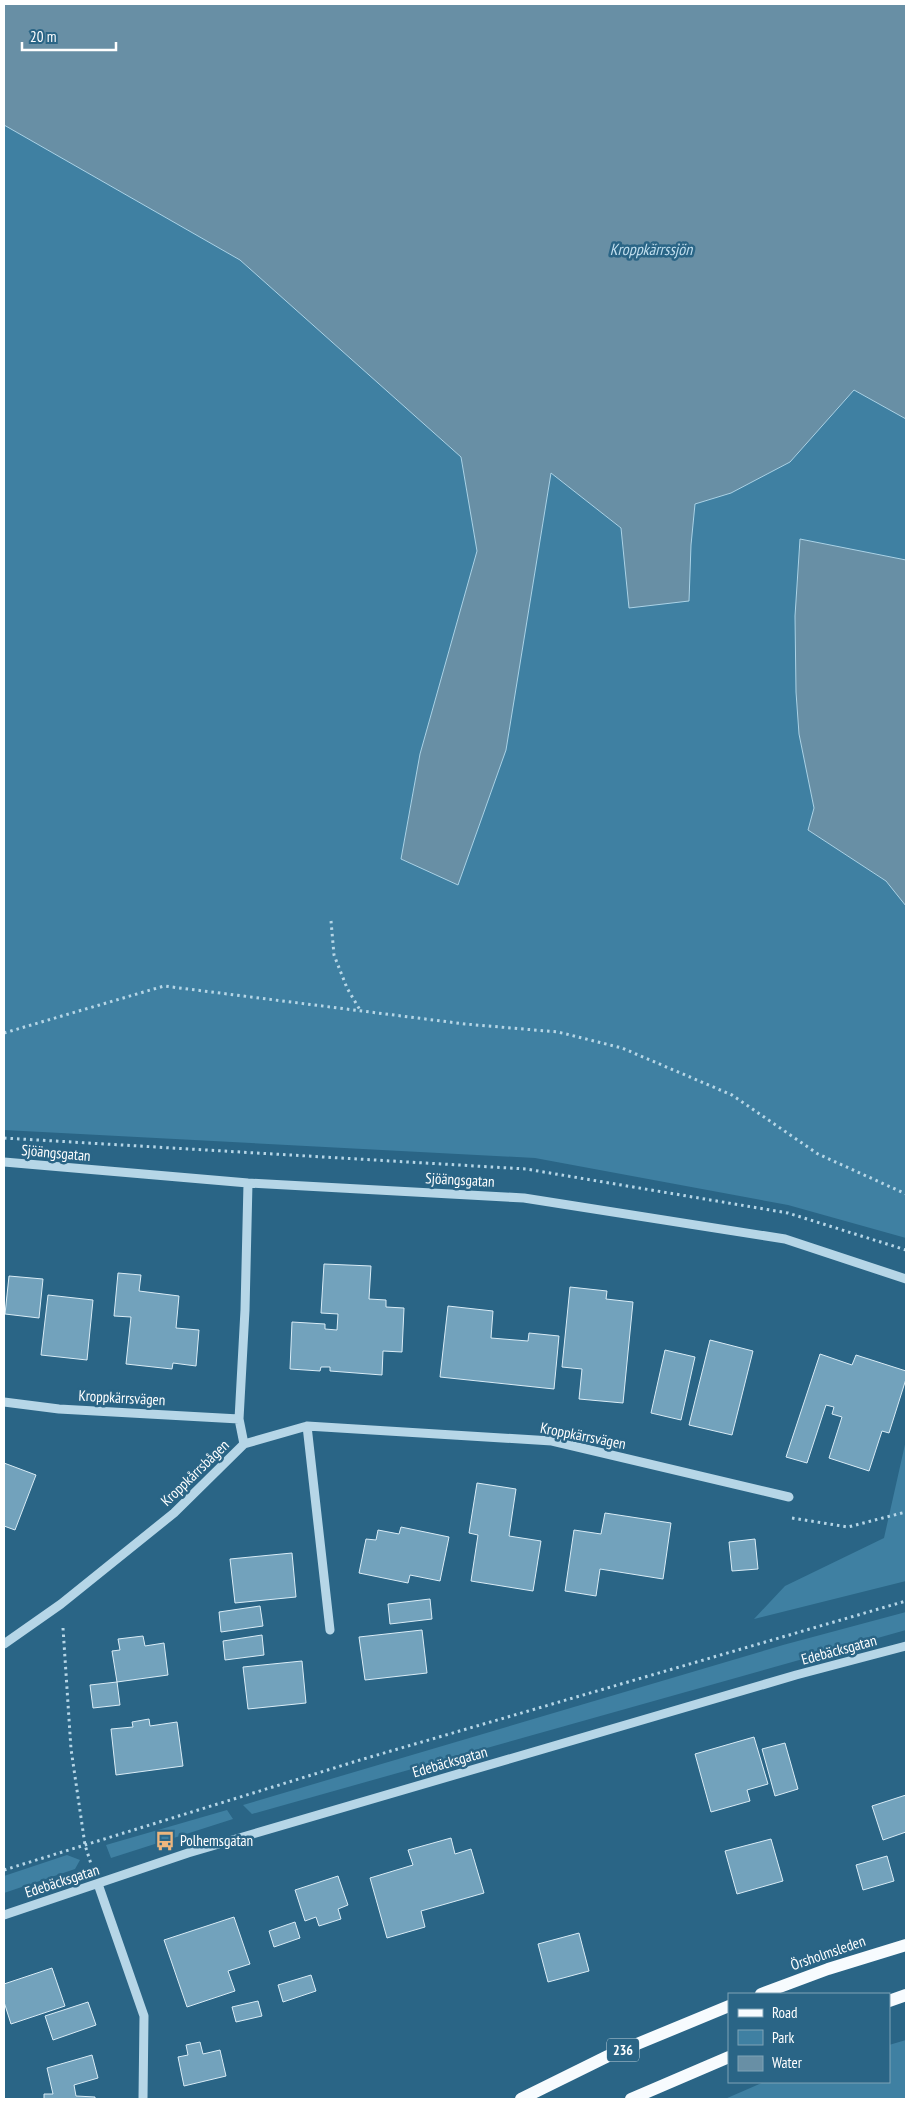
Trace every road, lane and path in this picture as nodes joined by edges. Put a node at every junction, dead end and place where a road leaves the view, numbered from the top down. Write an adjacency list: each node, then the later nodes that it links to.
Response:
1 (331, 921): 2 (path)
2 (360, 1011): 3 (path); 6 (path)
3 (4, 1033)
4 (4, 1162): 5 (street, Sjöängsgatan)
5 (248, 1183): 7 (street, Sjöängsgatan); 9 (street, Kroppkårrsbågen)
6 (906, 1194)
7 (906, 1279)
8 (4, 1402): 9 (street, Kroppkärrsvägen)
9 (239, 1419): 11 (street, Kroppkårrsbågen)
10 (307, 1426): 11 (street, Kroppkärrsvägen); 12 (street, Kroppkärrsvägen); 16 (street)
11 (244, 1444): 15 (street, Kroppkårrsbågen)
12 (789, 1497): 13 (path)
13 (906, 1512)
14 (906, 1601): 19 (path)
15 (61, 1604): 17 (street, Kroppkårrsbågen); 19 (path)
16 (330, 1630)
17 (4, 1644)
18 (906, 1646): 21 (street, Edebäcksgatan)
19 (85, 1845): 20 (path); 21 (path)
20 (4, 1870)
21 (98, 1884): 22 (street, Edebäcksgatan); 29 (street)
22 (4, 1915)
23 (906, 1945): 24 (main road, Örsholmsleden)
24 (764, 1993)
25 (906, 1995): 26 (main road)
26 (890, 2000)
27 (728, 2006): 30 (main road, 236)
28 (728, 2057): 31 (main road)
29 (143, 2099)
30 (521, 2099)
31 (632, 2099)

